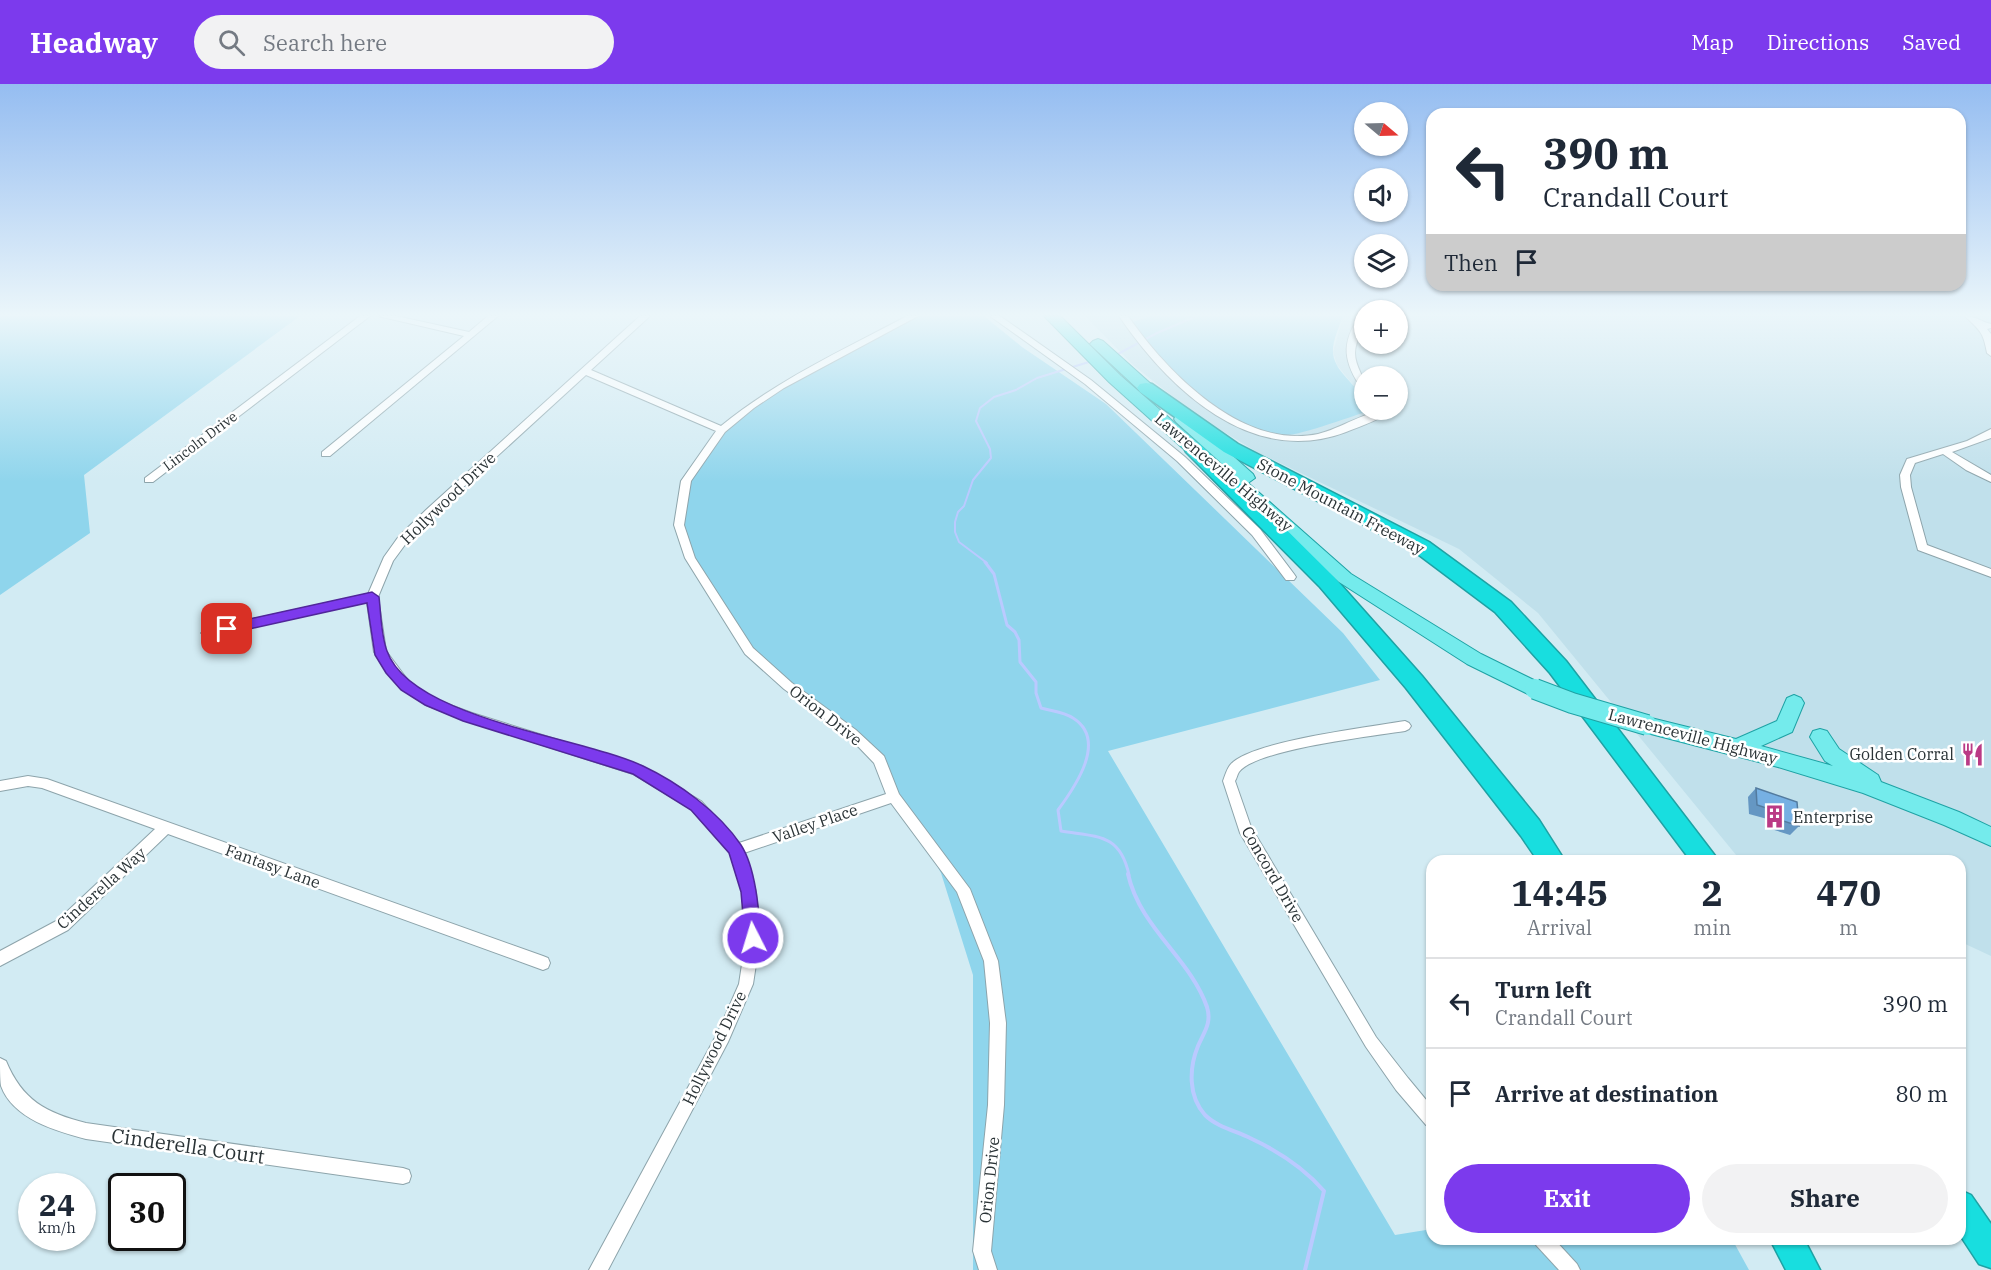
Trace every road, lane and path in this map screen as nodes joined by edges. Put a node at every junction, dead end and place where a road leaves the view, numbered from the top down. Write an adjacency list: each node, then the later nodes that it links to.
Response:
1 (293, 371): 17 (street, Lincoln Drive)
2 (427, 371): 15 (street)
3 (585, 371): 11 (street); 20 (street, Hollywood Drive)
4 (809, 371): 11 (street, Orion Drive)
5 (1072, 371): 19 (street)
6 (1118, 371): 13 (highway, Lawrenceville Highway)
7 (1120, 371): 9 (highway, Lawrenceville Highway)
8 (1169, 371): 10 (street)
9 (1146, 388): 21 (main road, Lawrenceville Highway); 34 (highway, Stone Mountain Freeway)
10 (1362, 420)
11 (722, 430): 28 (street, Orion Drive)
12 (1991, 432): 14 (street)
13 (1193, 448): 21 (main road, Lawrenceville Highway); 33 (highway)
14 (1943, 450): 16 (street); 18 (street)
15 (326, 454)
16 (1991, 479)
17 (149, 480)
18 (1991, 573)
19 (1290, 577)
20 (372, 597): 22 (street); 32 (street, Hollywood Drive)
21 (1404, 616): 26 (main road, Lawrenceville Highway, bridge)
22 (207, 633)
23 (1794, 703): 26 (main road)
24 (1405, 726): 38 (street, Concord Drive)
25 (1820, 737): 29 (main road)
26 (1737, 748): 29 (main road, Lawrenceville Highway)
27 (0, 786): 30 (street, Fantasy Lane)
28 (894, 796): 32 (street, Valley Place); 45 (street, Orion Drive)
29 (1893, 796): 31 (main road, Lawrenceville Highway)
30 (166, 828): 35 (street, Cinderella Way); 36 (street, Fantasy Lane)
31 (1991, 837)
32 (736, 850): 44 (street, Hollywood Drive)
33 (1548, 855)
34 (1701, 855)
35 (0, 959)
36 (543, 963)
37 (0, 1066): 39 (street, Cinderella Court)
38 (1426, 1112)
39 (403, 1176)
40 (1966, 1215): 43 (highway)
41 (1548, 1245): 46 (street)
42 (1789, 1245): 47 (highway)
43 (1991, 1252)
44 (598, 1270)
45 (988, 1270)
46 (1571, 1270)
47 (1804, 1270)

